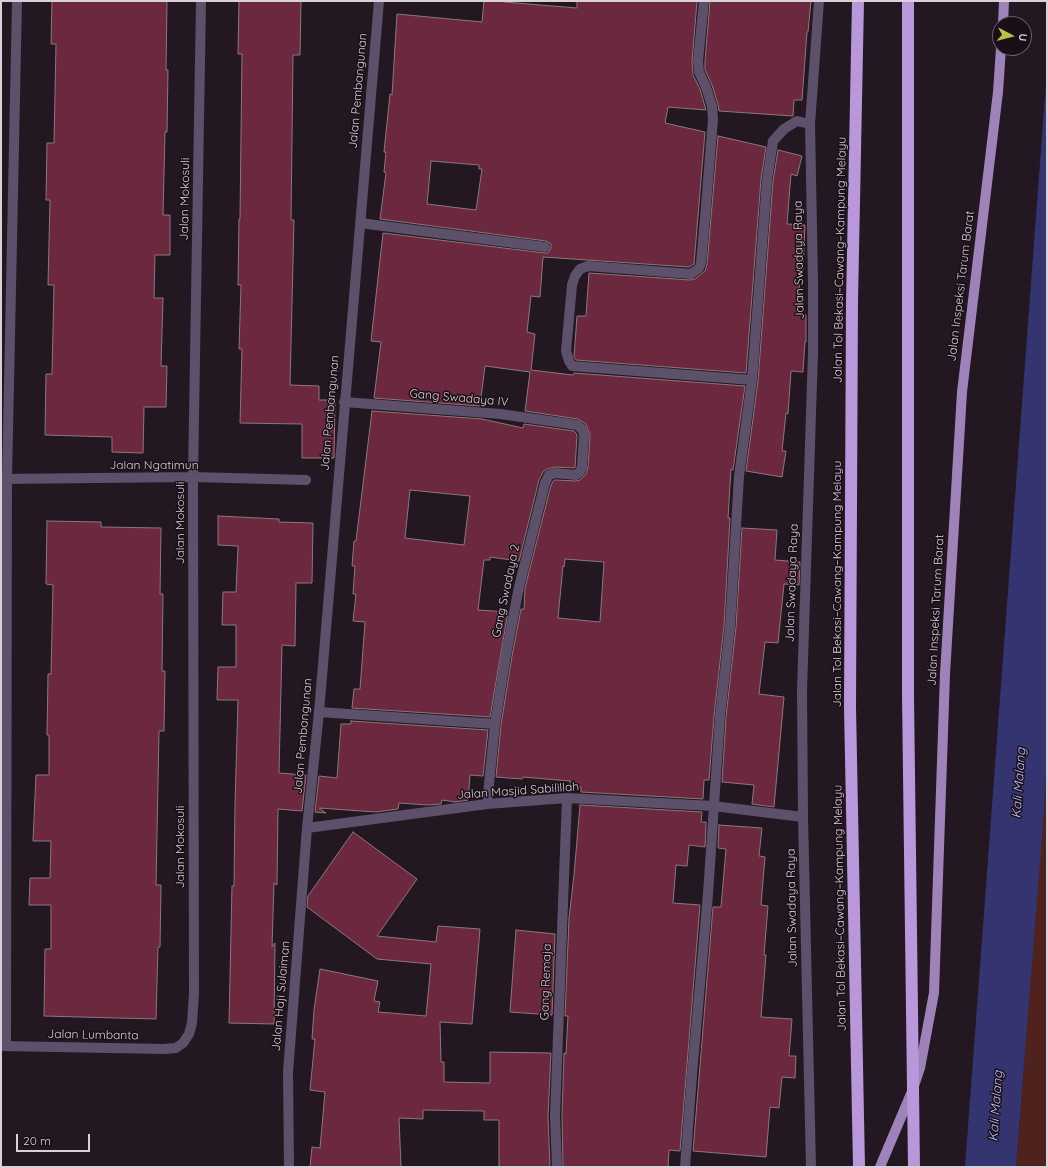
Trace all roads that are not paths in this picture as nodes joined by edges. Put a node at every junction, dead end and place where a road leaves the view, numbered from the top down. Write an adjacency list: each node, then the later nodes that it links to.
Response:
1 (17, 1): 18 (street)
2 (201, 1): 17 (street, Jalan Mokosuli)
3 (379, 1): 12 (street, Jalan Pembangunan)
4 (704, 1): 14 (street)
5 (819, 1): 11 (street, Jalan Swadaya Raya)
6 (858, 1): 33 (highway, Jalan Tol Bekasi–Cawang–Kampung Melayu)
7 (908, 1): 35 (highway, bridge)
8 (1004, 1): 9 (main road)
9 (1003, 16)
10 (1000, 56): 34 (main road, Jalan Inspeksi Tarum Barat)
11 (810, 124): 14 (street); 25 (street, Jalan Swadaya Raya)
12 (360, 223): 13 (street); 15 (street, Jalan Pembangunan)
13 (545, 247)
14 (752, 380): 24 (street)
15 (344, 402): 16 (street, Gang Swadaya IV); 20 (street, Jalan Pembangunan)
16 (570, 424): 21 (street, Gang Swadaya 2)
17 (193, 477): 18 (street, Jalan Ngatimun); 19 (street, Jalan Ngatimun); 27 (street, Jalan Mokosuli)
18 (4, 479): 28 (street)
19 (306, 480)
20 (319, 712): 21 (street); 26 (street, Jalan Pembangunan)
21 (495, 724): 23 (street, Gang Swadaya 2)
22 (567, 798): 23 (street, Jalan Masjid Sabilillah); 24 (street, Jalan Masjid Sabilillah); 30 (street, Gang Remaja)
23 (487, 804): 26 (street, Jalan Masjid Sabilillah)
24 (713, 806): 25 (street, Jalan Masjid Sabilillah); 31 (street)
25 (803, 817): 32 (street, Jalan Swadaya Raya)
26 (307, 828): 29 (street, Jalan Haji Sulaiman)
27 (183, 1043): 28 (street, Jalan Lumbanta)
28 (3, 1046)
29 (289, 1167)
30 (557, 1167)
31 (685, 1167)
32 (811, 1167)
33 (859, 1167)
34 (880, 1167)
35 (914, 1167)

